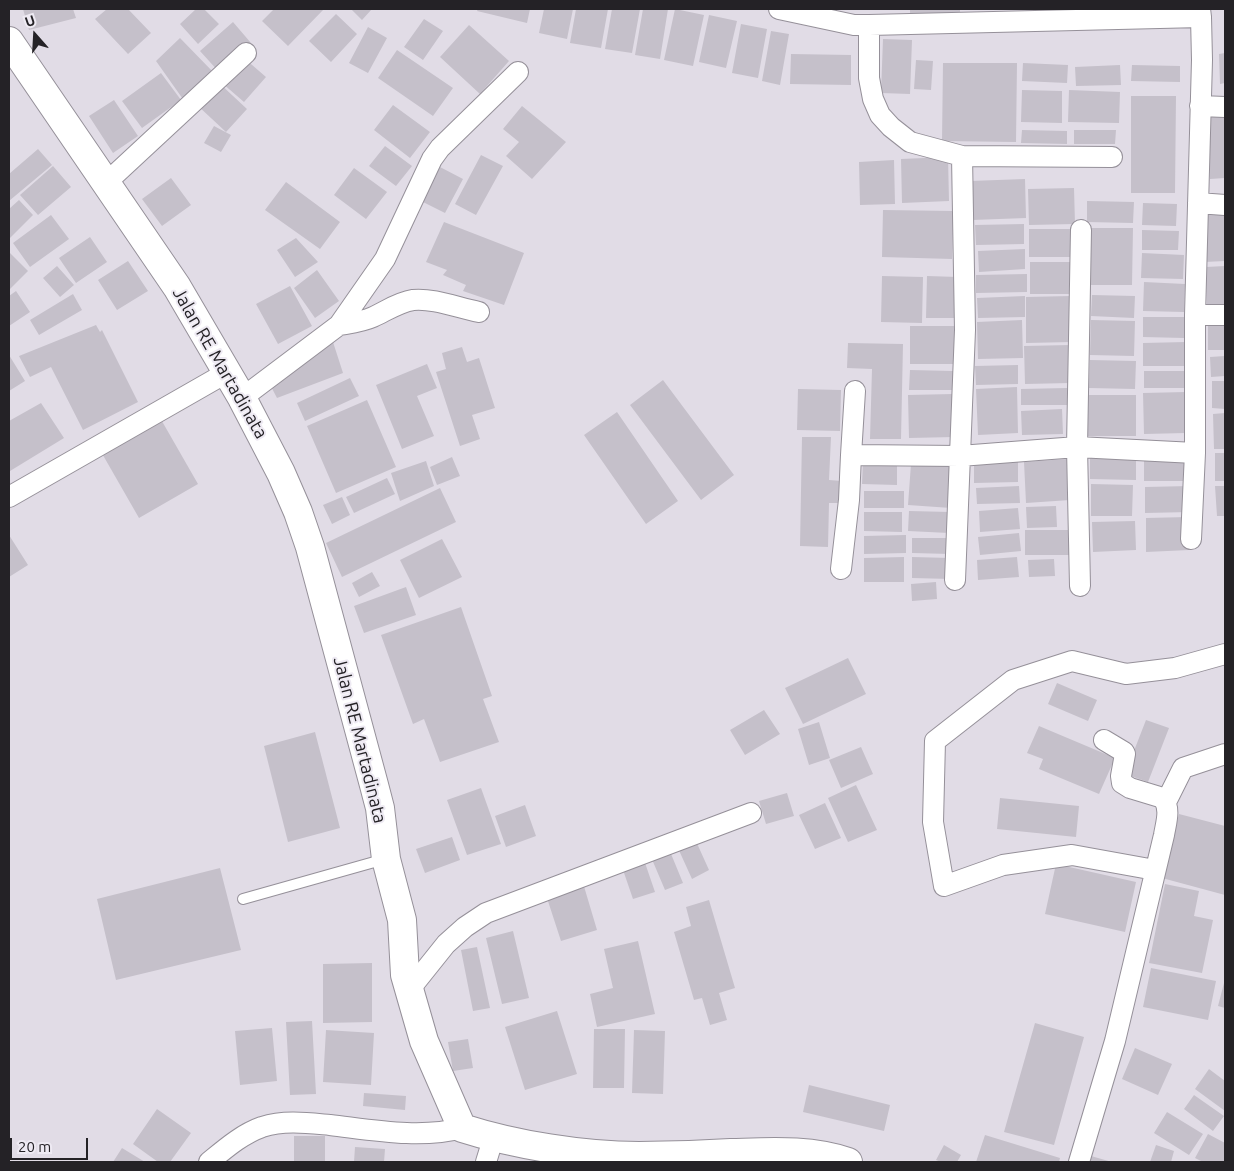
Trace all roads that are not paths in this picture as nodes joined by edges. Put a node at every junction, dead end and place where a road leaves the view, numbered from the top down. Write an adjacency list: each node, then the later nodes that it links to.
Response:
1 (779, 9): 5 (street)
2 (1200, 13): 3 (street); 9 (street)
3 (1110, 14): 4 (street)
4 (983, 15): 5 (street)
5 (859, 20): 11 (street)
6 (9, 41): 13 (highway, Jalan RE Martadinata)
7 (246, 53): 13 (street)
8 (518, 72): 20 (street)
9 (1200, 106): 10 (street); 14 (street)
10 (1225, 107)
11 (962, 156): 12 (street); 27 (street)
12 (1112, 157)
13 (107, 182): 21 (highway, Jalan RE Martadinata)
14 (1198, 203): 15 (street); 18 (street)
15 (1225, 205)
16 (1081, 230): 24 (street)
17 (478, 312): 20 (street)
18 (1195, 315): 19 (street); 25 (street)
19 (1225, 315)
20 (339, 325): 23 (street)
21 (226, 372): 23 (highway, Jalan RE Martadinata); 28 (street)
22 (855, 391): 26 (street)
23 (242, 398): 38 (highway, Jalan RE Martadinata)
24 (1077, 447): 25 (street); 27 (street); 32 (street)
25 (1195, 453): 29 (street)
26 (851, 455): 27 (street); 30 (street)
27 (960, 456): 31 (street)
28 (9, 497)
29 (1191, 539)
30 (841, 569)
31 (955, 580)
32 (1080, 586)
33 (1225, 654): 39 (street)
34 (1104, 740): 36 (street)
35 (1225, 754): 36 (street)
36 (1166, 802): 39 (street)
37 (751, 813): 41 (street)
38 (386, 859): 40 (lane); 41 (highway, Jalan RE Martadinata)
39 (1155, 870): 47 (street)
40 (243, 899)
41 (408, 982): 42 (highway, Jalan RE Martadinata)
42 (462, 1128): 43 (highway); 45 (street)
43 (494, 1136): 44 (highway); 46 (street)
44 (840, 1161)
45 (209, 1162)
46 (486, 1162)
47 (1079, 1162)

